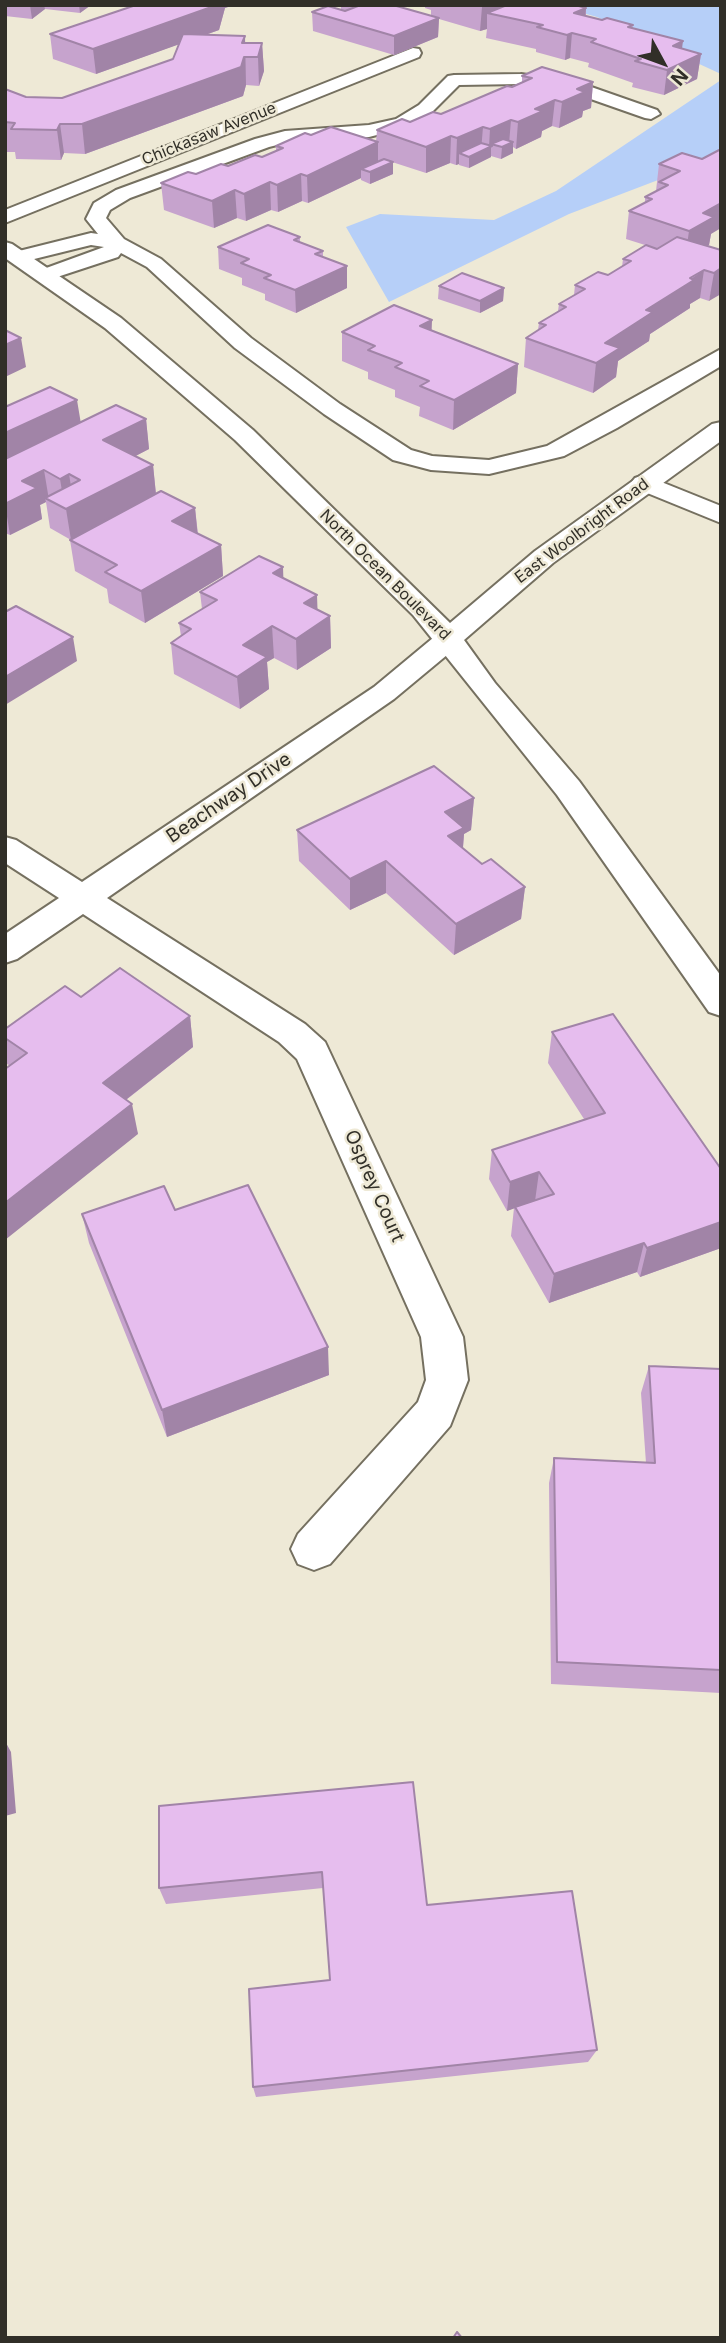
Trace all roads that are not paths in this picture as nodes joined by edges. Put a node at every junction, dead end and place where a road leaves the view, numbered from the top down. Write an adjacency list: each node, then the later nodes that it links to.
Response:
1 (413, 52): 3 (street, Chickasaw Avenue)
2 (651, 114): 4 (street)
3 (5, 217)
4 (117, 243): 5 (street); 6 (street); 7 (street)
5 (12, 253): 6 (street, North Ocean Boulevard)
6 (45, 275): 11 (street, North Ocean Boulevard)
7 (721, 356)
8 (721, 429): 9 (street, East Woolbright Road)
9 (644, 483): 10 (street); 11 (street, East Woolbright Road)
10 (721, 515)
11 (449, 639): 13 (street, Beachway Drive); 15 (street, North Ocean Boulevard)
12 (5, 848): 13 (street, Osprey Court)
13 (83, 897): 14 (street, Beachway Drive); 16 (street, Osprey Court)
14 (5, 951)
15 (721, 1003)
16 (314, 1549)

